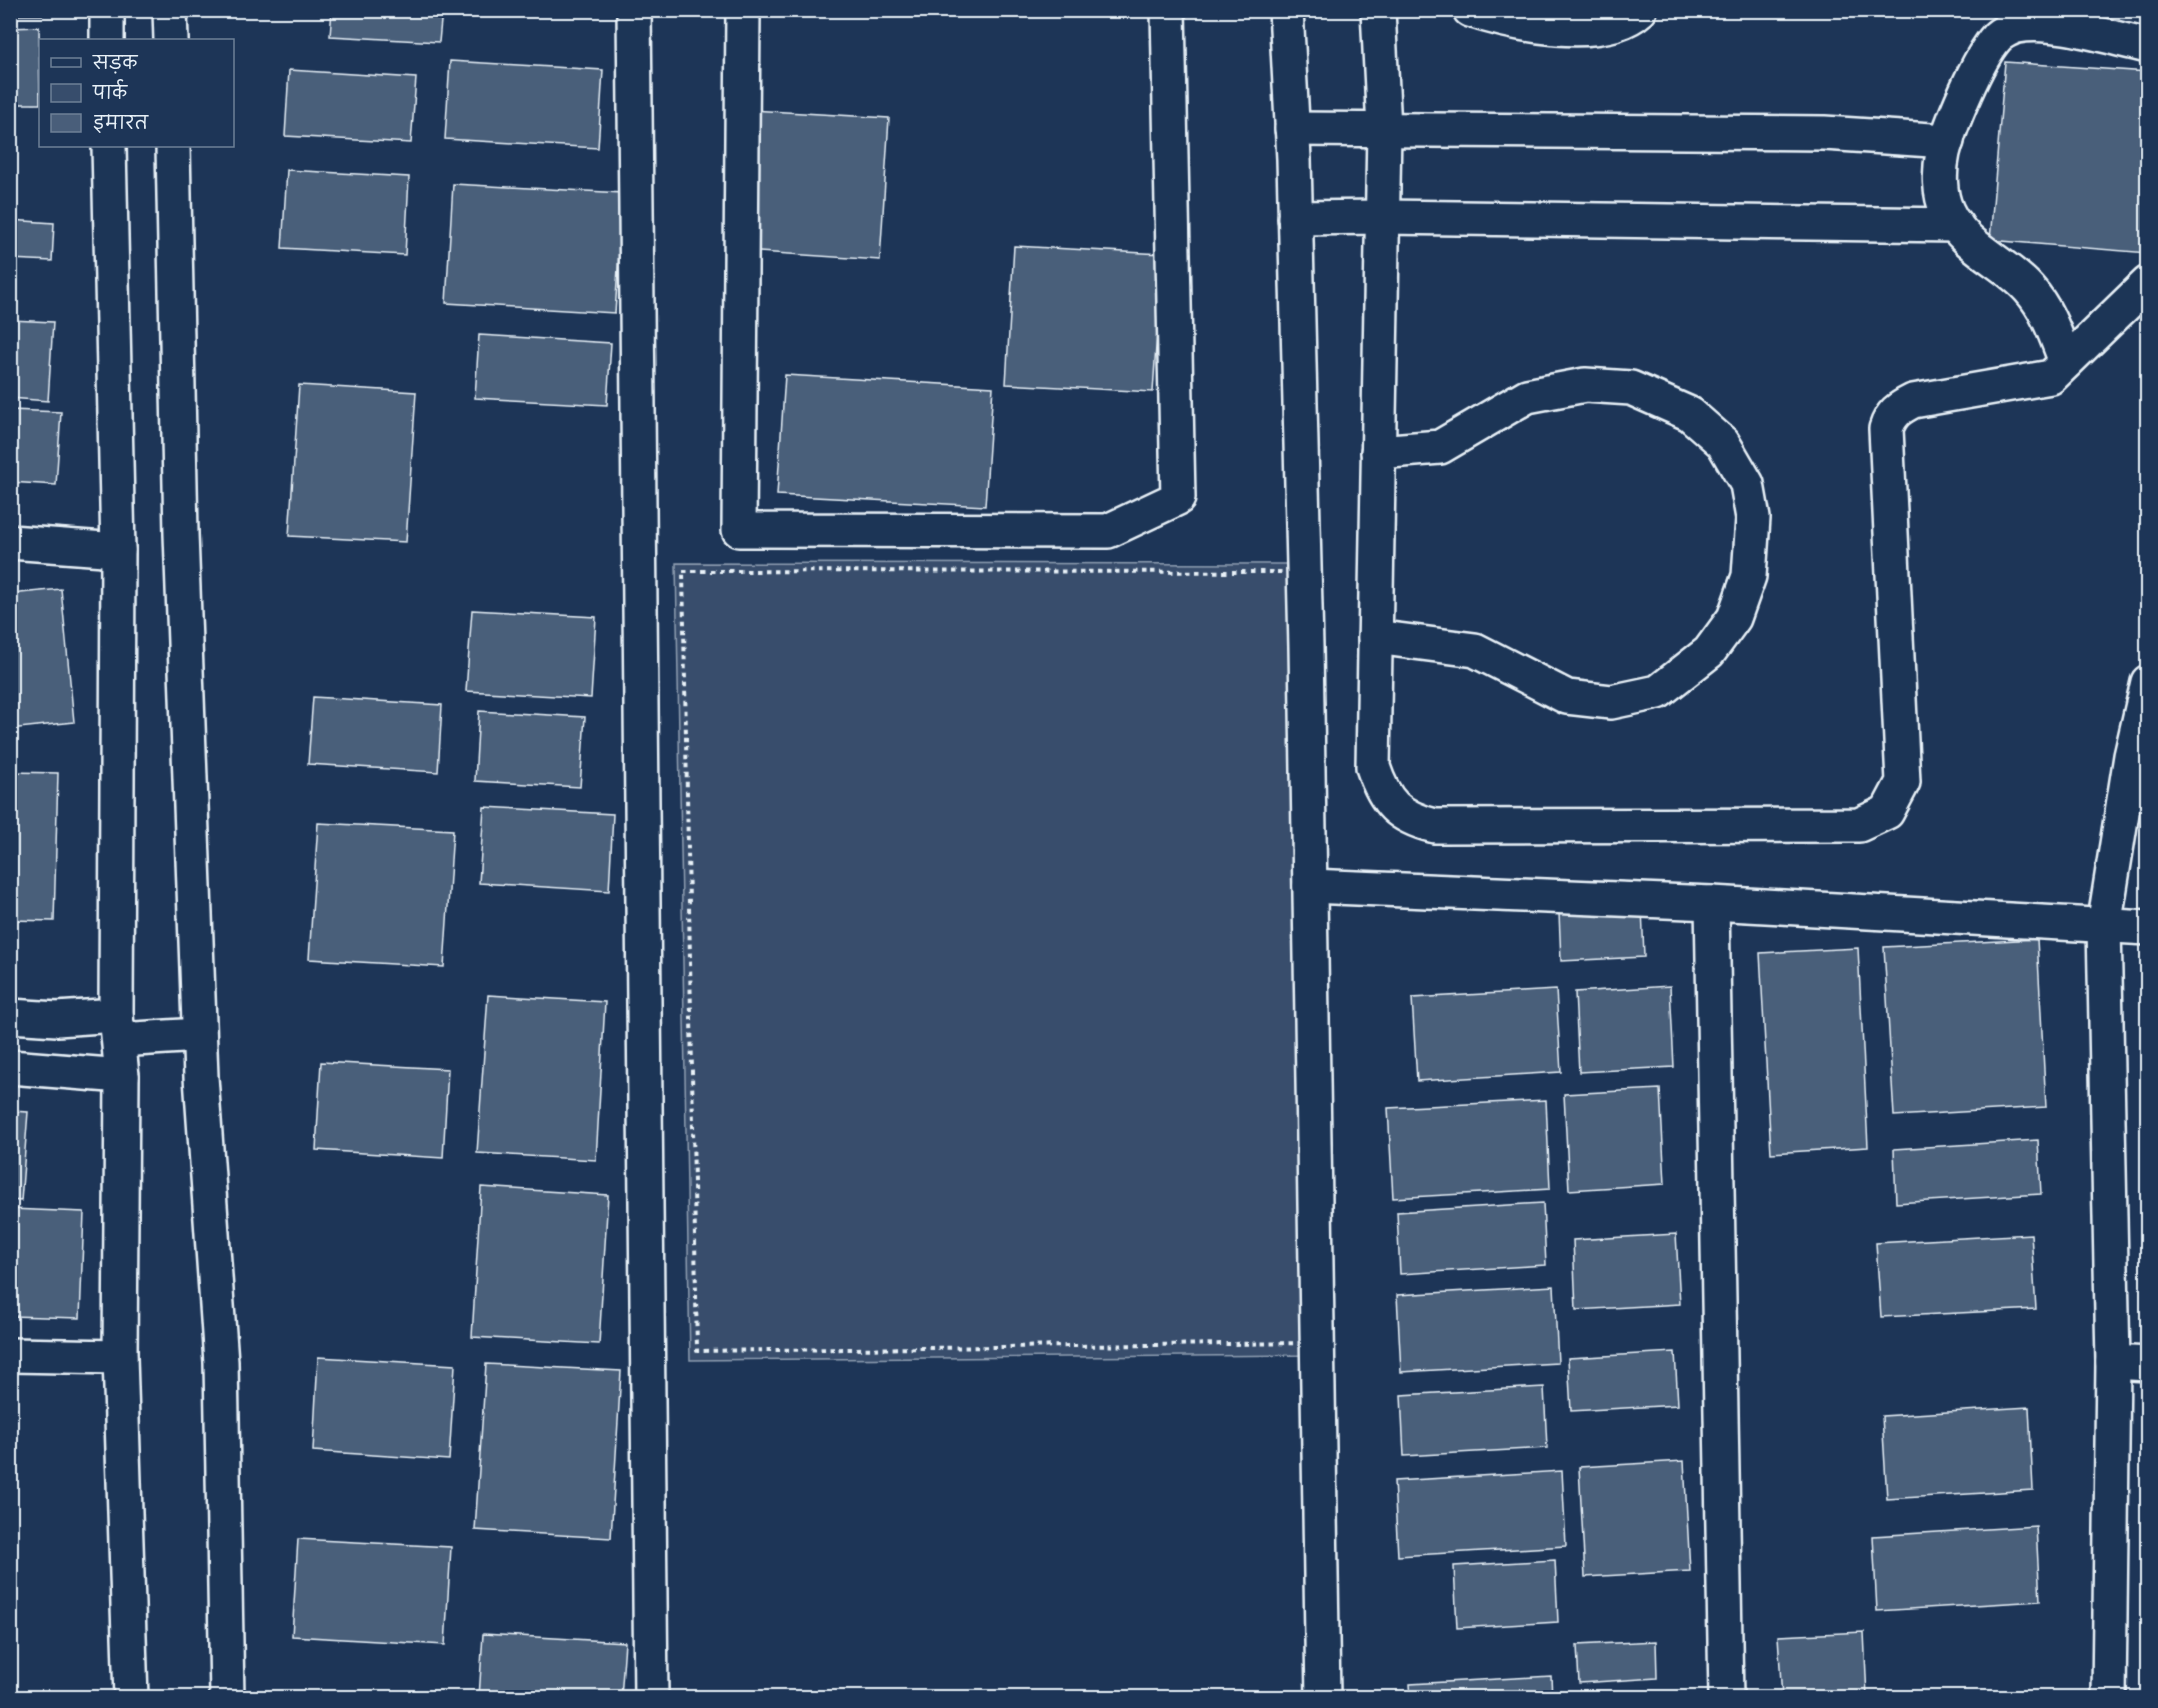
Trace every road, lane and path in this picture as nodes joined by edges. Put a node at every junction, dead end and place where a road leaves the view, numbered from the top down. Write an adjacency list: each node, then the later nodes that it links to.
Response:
1 (107, 10): 11 (street)
2 (170, 10): 12 (street)
3 (634, 10): 45 (street)
4 (743, 10): 5 (street)
5 (1168, 10)
6 (1286, 10): 14 (street)
7 (1378, 10): 15 (street)
8 (1470, 10): 9 (street)
9 (1640, 10)
10 (2016, 18): 13 (street); 16 (street)
11 (107, 39)
12 (171, 39)
13 (2148, 46)
14 (1292, 129): 15 (street); 20 (street)
15 (1384, 129): 16 (street); 19 (street)
16 (1947, 141): 21 (street)
17 (109, 147): 26 (street)
18 (173, 147): 35 (street)
19 (1383, 217): 20 (street); 21 (street); 24 (street)
20 (1295, 219): 29 (street)
21 (1956, 225): 23 (street)
22 (2148, 283): 23 (street)
23 (2066, 362): 27 (street)
24 (1378, 452): 27 (street); 27 (street)
25 (10, 542): 26 (street)
26 (118, 550): 34 (street)
27 (1375, 637)
28 (2148, 682): 31 (street)
29 (1310, 886): 30 (street); 46 (street)
30 (1712, 903): 31 (street); 47 (street)
31 (2104, 926): 32 (street); 41 (street)
32 (2148, 928)
33 (10, 1016): 34 (street)
34 (118, 1028): 35 (street); 37 (street)
35 (199, 1035): 44 (street)
36 (10, 1067): 37 (street)
37 (122, 1076): 40 (street)
38 (697, 1351): 38 (path)
39 (10, 1355): 40 (street)
40 (120, 1357): 43 (street)
41 (2113, 1362): 42 (street); 48 (street)
42 (2148, 1364)
43 (130, 1698)
44 (227, 1698)
45 (651, 1698)
46 (1323, 1698)
47 (1726, 1698)
48 (2109, 1698)

